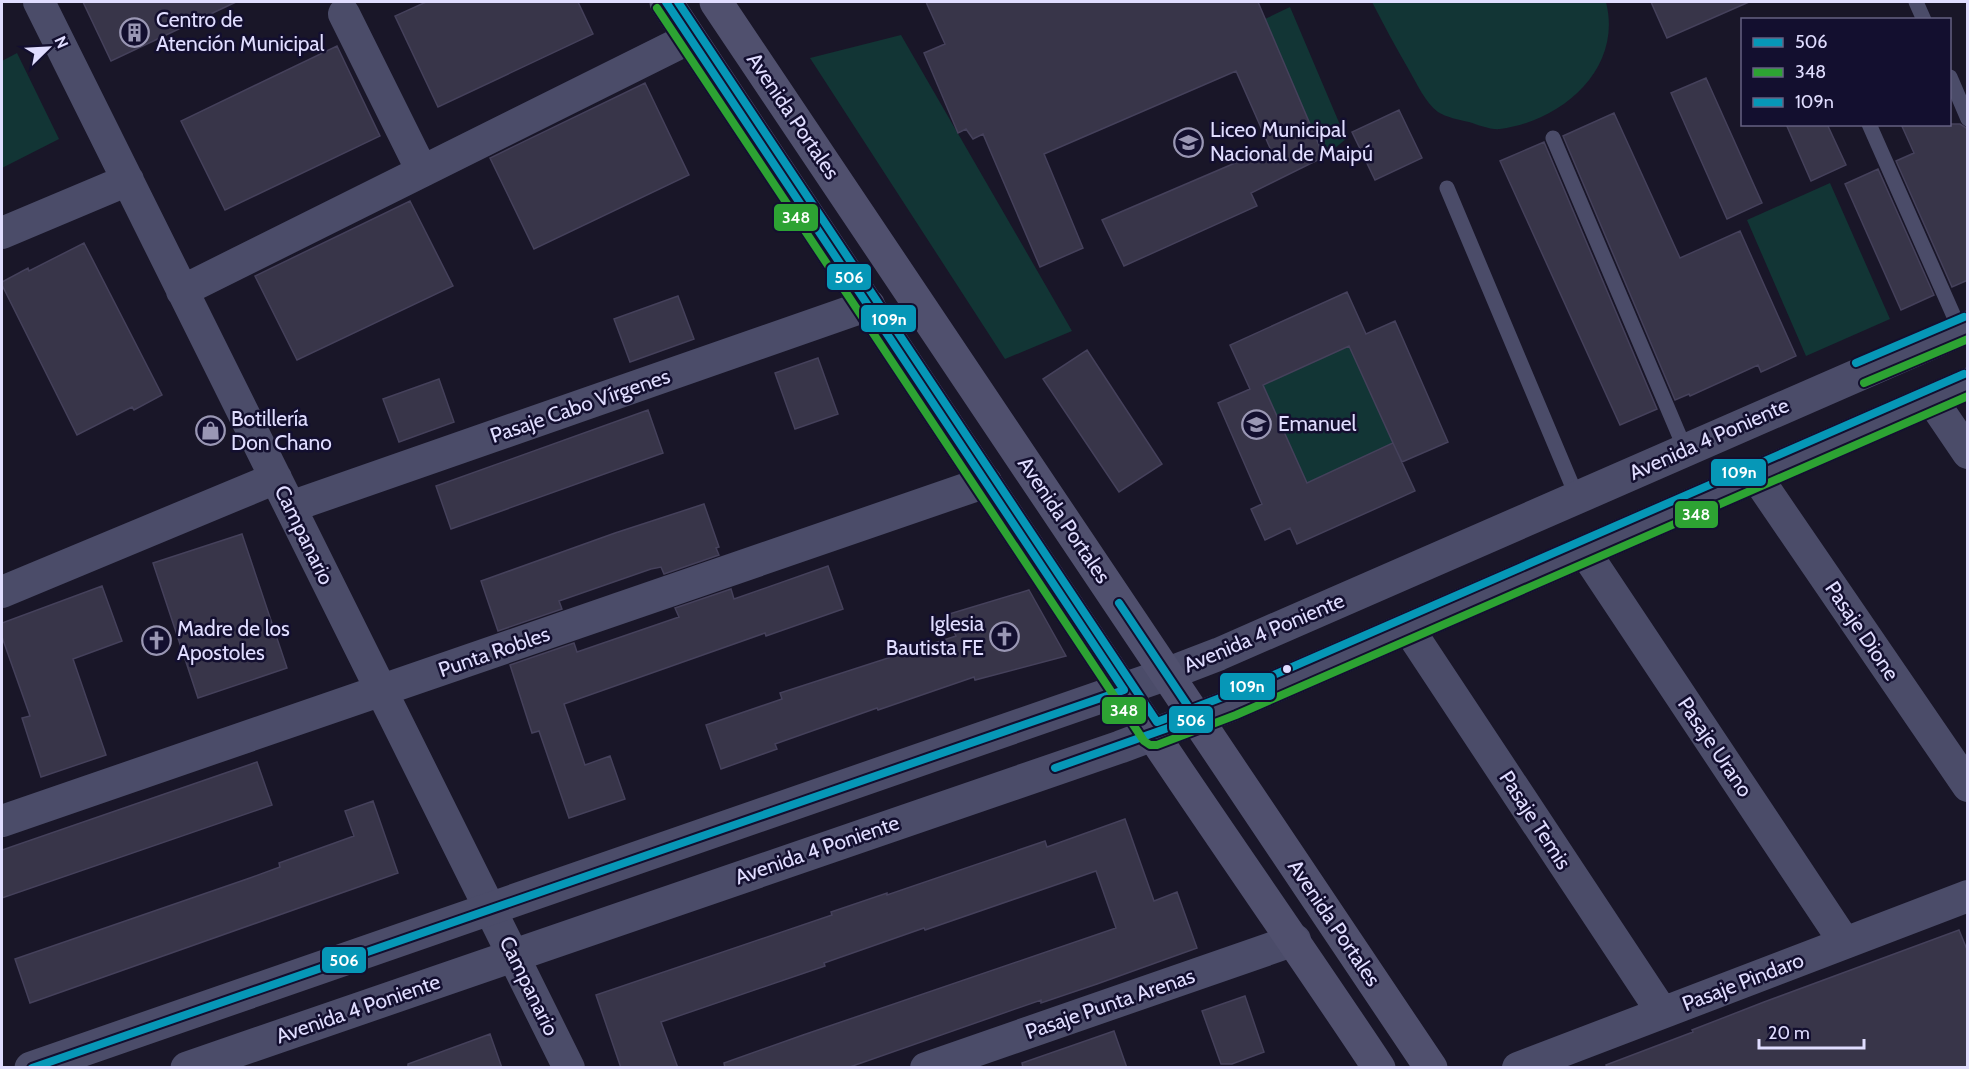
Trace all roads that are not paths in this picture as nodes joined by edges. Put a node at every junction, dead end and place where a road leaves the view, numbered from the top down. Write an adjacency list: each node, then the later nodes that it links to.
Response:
1 (39, 2): 13 (street, Campanario)
2 (666, 2): 7 (main road, Avenida Portales)
3 (716, 2): 31 (main road, Avenida Portales)
4 (1916, 2): 6 (lane)
5 (344, 14): 12 (street)
6 (1923, 18)
7 (690, 38): 12 (street); 17 (main road, Avenida Portales)
8 (1951, 79): 9 (lane)
9 (1968, 119)
10 (1870, 126): 18 (lane)
11 (1553, 138): 21 (lane)
12 (422, 171): 16 (street)
13 (128, 180): 15 (street); 16 (street, Campanario)
14 (1447, 188): 26 (lane)
15 (2, 233)
16 (182, 291): 24 (street, Campanario)
17 (869, 305): 25 (main road, Avenida Portales); 27 (street, Pasaje Cabo Vírgenes)
18 (1964, 328): 21 (street, Avenida 4 Poniente)
19 (1968, 384): 20 (street, Avenida 4 Poniente)
20 (1932, 400): 22 (street); 23 (street, Avenida 4 Poniente)
21 (1685, 449): 26 (street, Avenida 4 Poniente)
22 (1968, 453)
23 (1756, 476): 28 (street, Avenida 4 Poniente); 36 (street, Pasaje Dione)
24 (276, 478): 27 (street, Campanario); 29 (street)
25 (986, 482): 32 (street, Punta Robles); 33 (main road, Avenida Portales)
26 (1577, 496): 31 (street, Avenida 4 Poniente)
27 (290, 507): 32 (street, Campanario)
28 (1585, 552): 30 (street, Avenida 4 Poniente); 41 (street, Pasaje Urano)
29 (2, 592)
30 (1408, 628): 34 (street, Avenida 4 Poniente); 43 (street, Pasaje Temis)
31 (1167, 674): 33 (street, Avenida 4 Poniente); 34 (main road, Avenida Portales)
32 (381, 690): 37 (street, Punta Robles); 39 (street, Campanario)
33 (1124, 690): 35 (main road, Avenida Portales); 39 (street, Avenida 4 Poniente)
34 (1196, 718): 35 (street, Avenida 4 Poniente); 49 (main road, Avenida Portales)
35 (1153, 735): 40 (main road, Avenida Portales); 42 (street, Avenida 4 Poniente)
36 (1968, 786)
37 (2, 821)
38 (1968, 896): 41 (street, Pasaje Pindaro)
39 (490, 909): 42 (street, Campanario); 44 (street, Avenida 4 Poniente)
40 (1295, 940): 47 (street, Pasaje Punta Arenas); 48 (main road, Avenida Portales)
41 (1845, 943): 43 (street, Pasaje Pindaro)
42 (514, 955): 45 (street, Avenida 4 Poniente); 46 (street, Campanario)
43 (1662, 1012): 50 (street, Pasaje Pindaro)
44 (31, 1068)
45 (187, 1068)
46 (570, 1068)
47 (926, 1068)
48 (1379, 1068)
49 (1431, 1068)
50 (1518, 1068)

